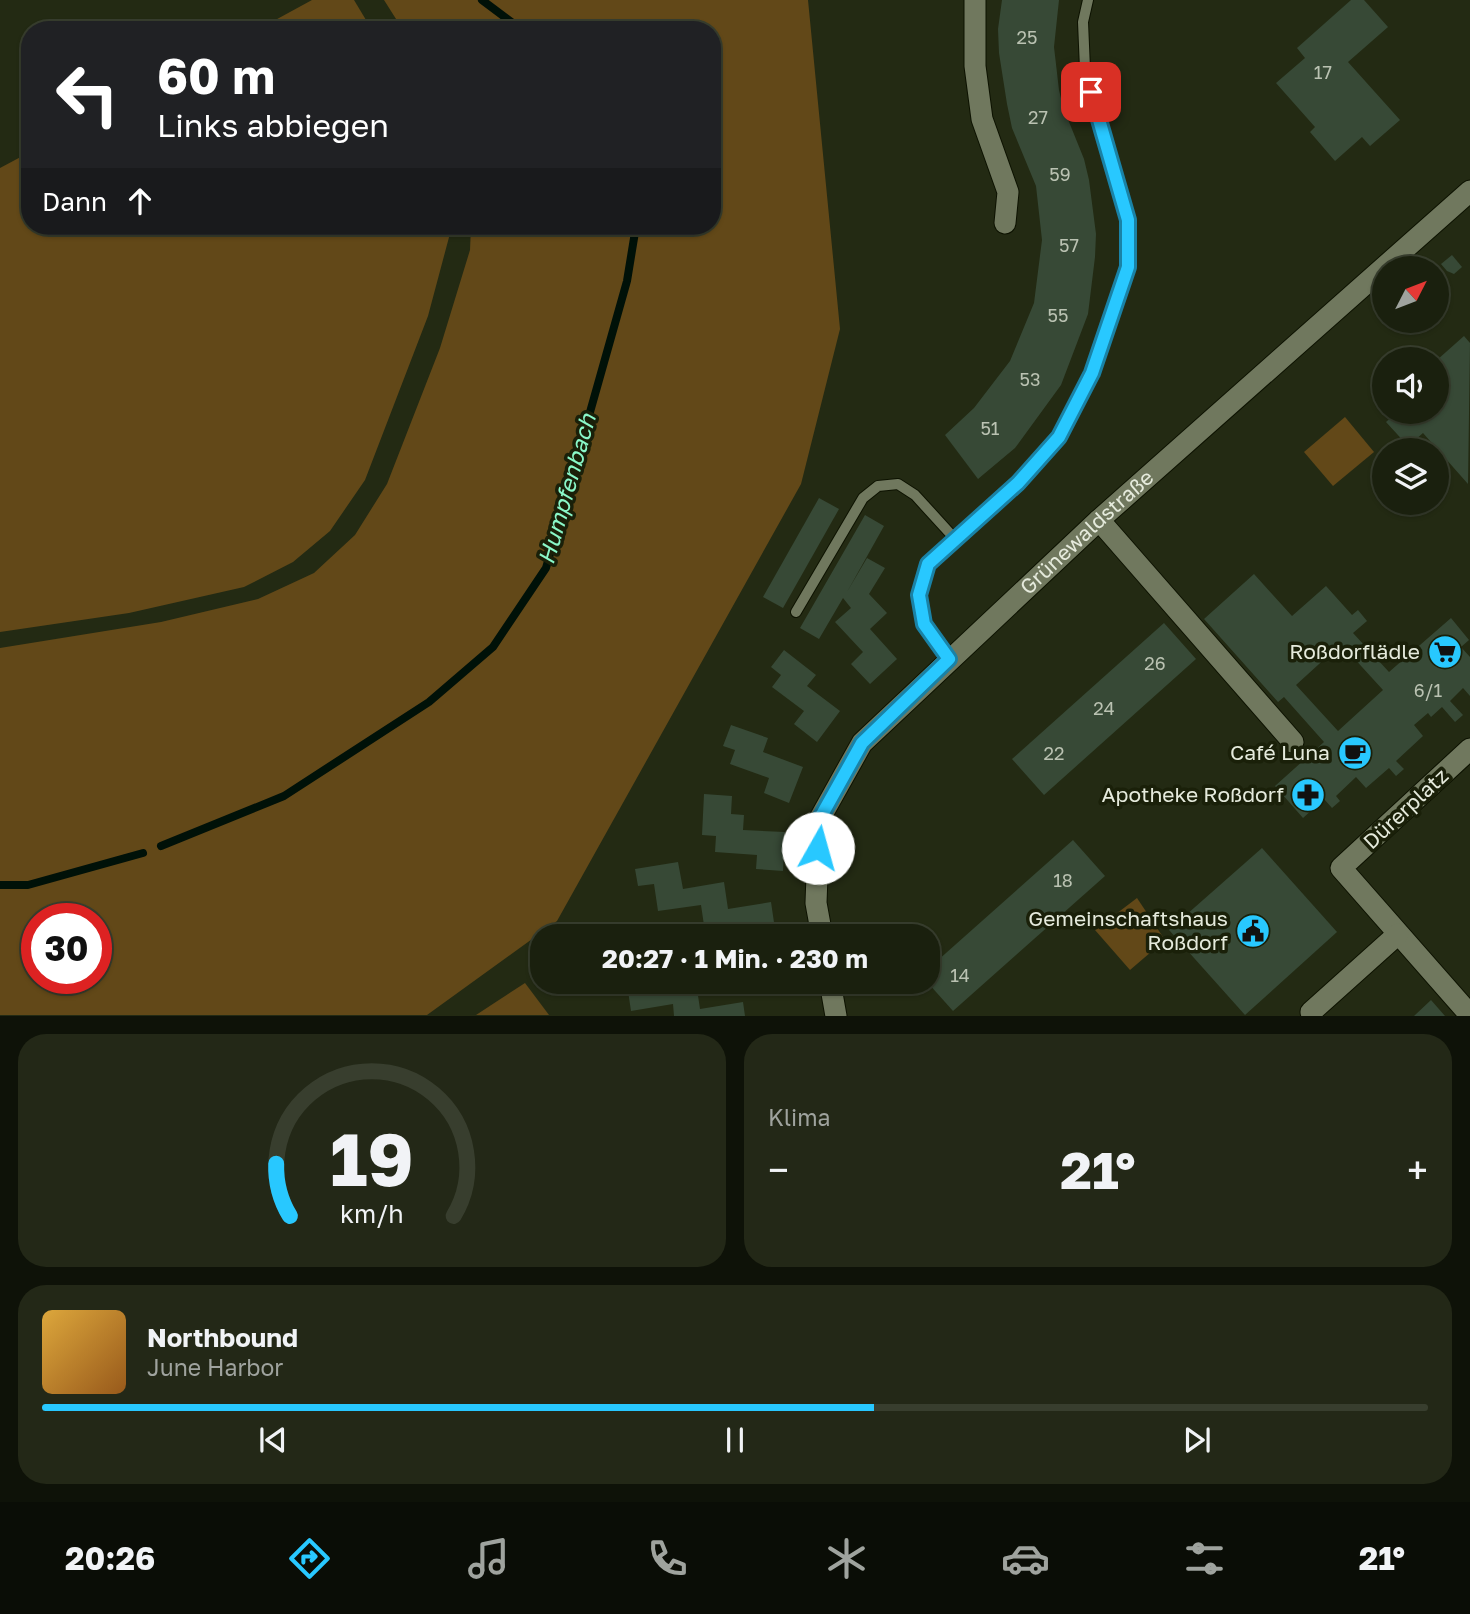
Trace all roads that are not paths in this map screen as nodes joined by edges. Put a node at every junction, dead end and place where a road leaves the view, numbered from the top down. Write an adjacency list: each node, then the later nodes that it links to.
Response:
1 (975, 0): 4 (street)
2 (1088, 0): 6 (lane)
3 (1470, 191): 5 (street, Grünewaldstraße)
4 (1005, 223)
5 (1099, 520): 8 (street, Grünewaldstraße); 9 (street)
6 (956, 540): 7 (lane); 8 (lane)
7 (796, 612)
8 (949, 659): 11 (street, Grünewaldstraße)
9 (1293, 742)
10 (1470, 749): 12 (street, Dürerplatz)
11 (820, 924)
12 (1398, 934): 14 (street); 15 (street)
13 (832, 994): 16 (street)
14 (1311, 1012)
15 (1470, 1015)
16 (836, 1016)

